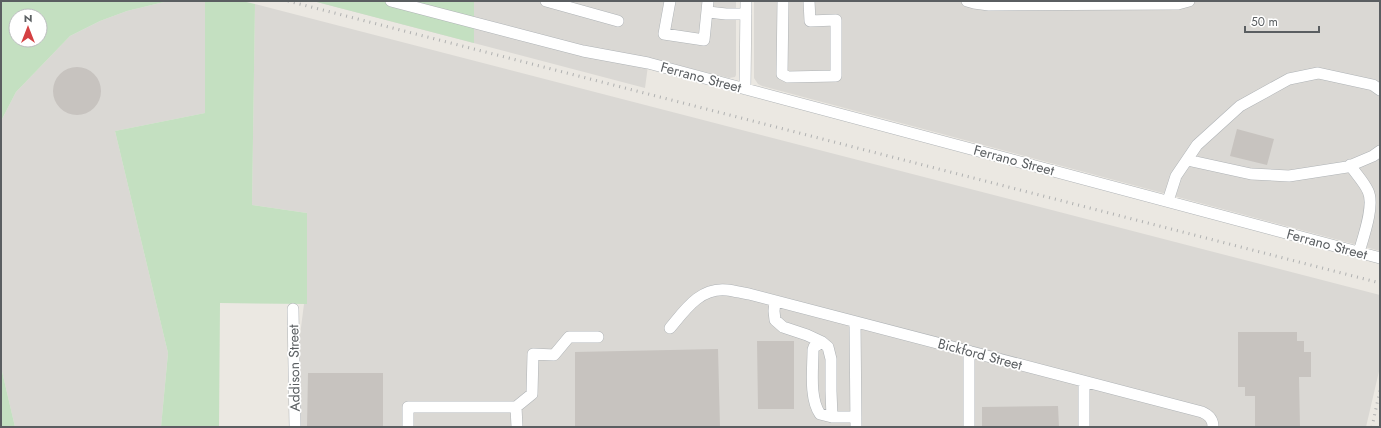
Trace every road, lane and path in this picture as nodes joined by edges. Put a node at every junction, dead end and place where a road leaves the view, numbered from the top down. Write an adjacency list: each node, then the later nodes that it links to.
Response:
1 (391, 1): 12 (street, Ferrano Street)
2 (546, 1): 11 (street)
3 (670, 1): 9 (street)
4 (746, 1): 10 (street)
5 (783, 1): 6 (street)
6 (809, 1)
7 (967, 1): 8 (street)
8 (1189, 1)
9 (708, 6): 10 (street)
10 (746, 14): 12 (street)
11 (618, 21)
12 (745, 89): 17 (street, Ferrano Street)
13 (1380, 90): 15 (street)
14 (1380, 151): 16 (street)
15 (1187, 160): 16 (street); 17 (street)
16 (1350, 165): 18 (street)
17 (1168, 201): 18 (street, Ferrano Street)
18 (1359, 252): 19 (street, Ferrano Street)
19 (1380, 258)
20 (775, 301): 22 (street, Bickford Street); 23 (street, Bickford Street); 25 (street)
21 (293, 309): 32 (street, Addison Street)
22 (855, 322): 26 (street, Bickford Street); 30 (street)
23 (670, 328)
24 (598, 337): 28 (street)
25 (822, 342): 29 (street); 29 (street)
26 (969, 351): 27 (street, Bickford Street); 35 (street)
27 (1084, 382): 31 (street, Bickford Street); 36 (street)
28 (516, 407): 33 (street); 34 (street)
29 (832, 417): 30 (street)
30 (856, 422)
31 (1211, 422)
32 (295, 427)
33 (408, 427)
34 (516, 427)
35 (969, 427)
36 (1084, 427)

